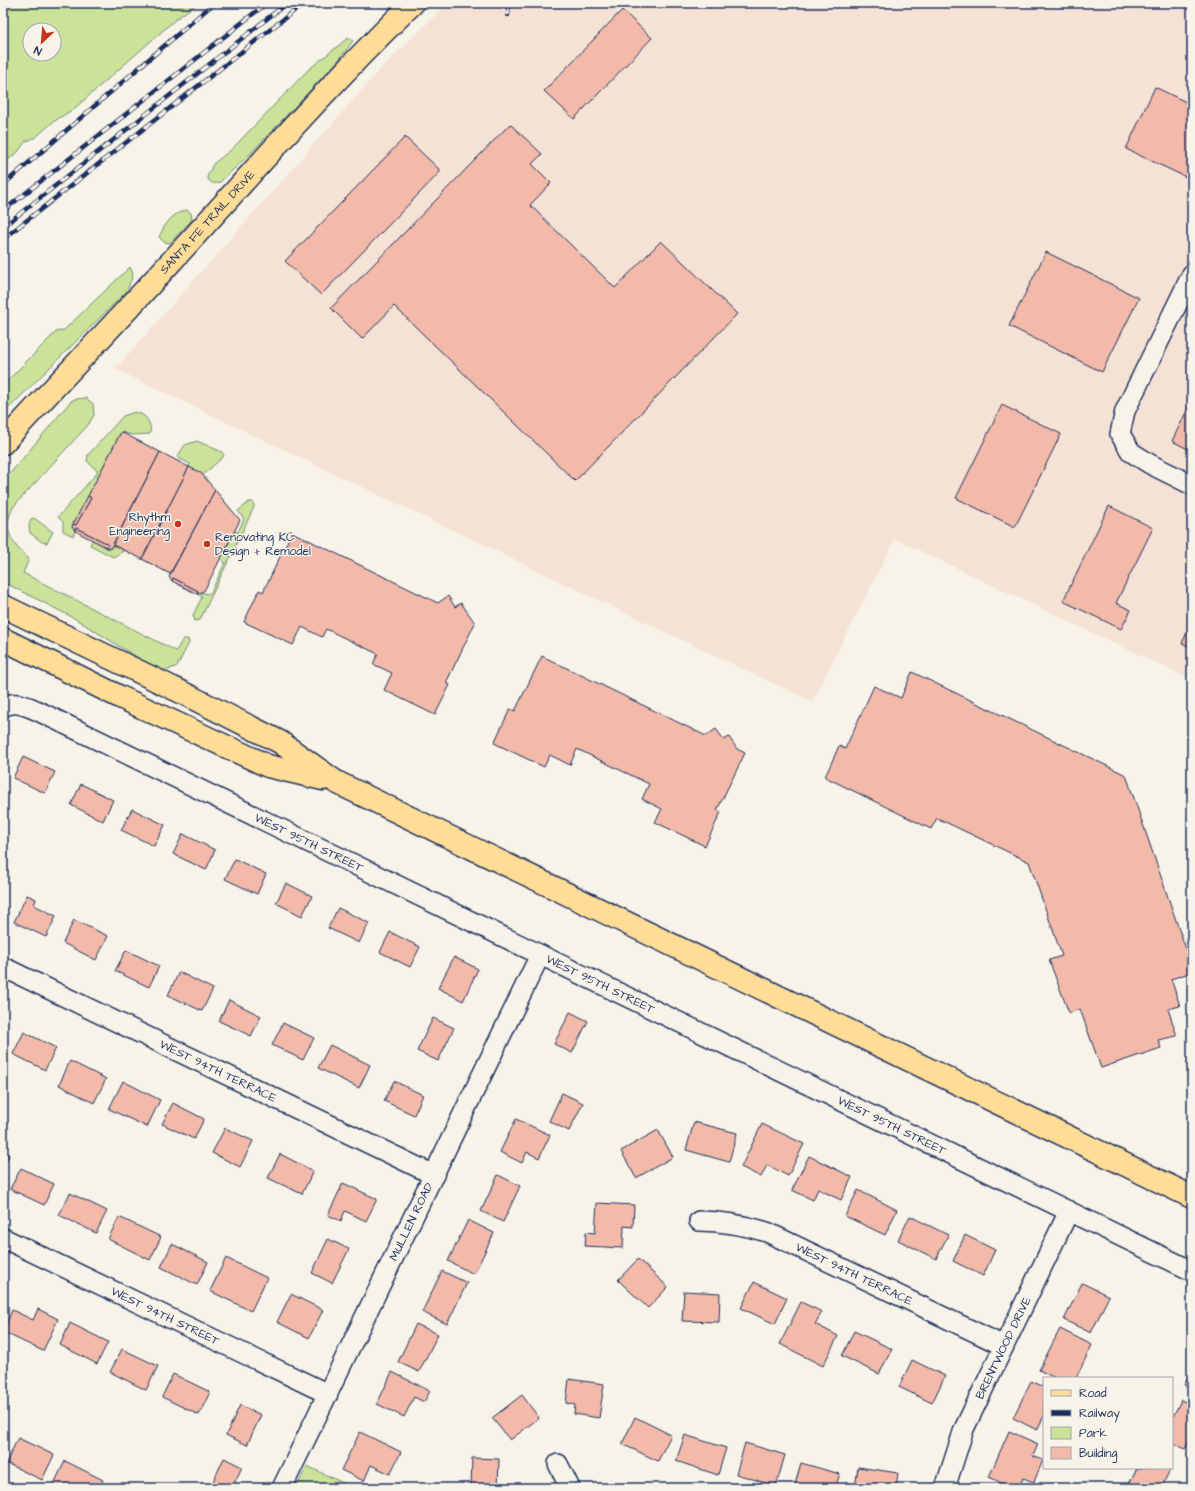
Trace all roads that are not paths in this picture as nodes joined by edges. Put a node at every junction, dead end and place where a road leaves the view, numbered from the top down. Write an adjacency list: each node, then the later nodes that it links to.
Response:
1 (413, 3): 3 (main road, SANTA FE TRAIL DRIVE)
2 (1192, 274): 4 (street)
3 (3, 443)
4 (1192, 485)
5 (3, 606): 8 (main road)
6 (3, 639): 8 (main road)
7 (5, 706): 9 (street, WEST 95TH STREET)
8 (336, 782): 12 (main road)
9 (540, 955): 11 (street, MULLEN ROAD); 13 (street, WEST 95TH STREET)
10 (3, 967): 11 (street, WEST 94TH TERRACE)
11 (434, 1174): 18 (street, MULLEN ROAD)
12 (1192, 1197)
13 (1069, 1211): 16 (street, WEST 95TH STREET); 17 (street, BRENTWOOD DRIVE)
14 (699, 1221): 17 (street, WEST 94TH TERRACE)
15 (3, 1238): 18 (street, WEST 94TH STREET)
16 (1192, 1271)
17 (1004, 1346): 22 (street, BRENTWOOD DRIVE)
18 (328, 1394): 20 (street, MULLEN ROAD)
19 (558, 1464): 21 (street)
20 (282, 1488)
21 (570, 1488)
22 (945, 1488)

